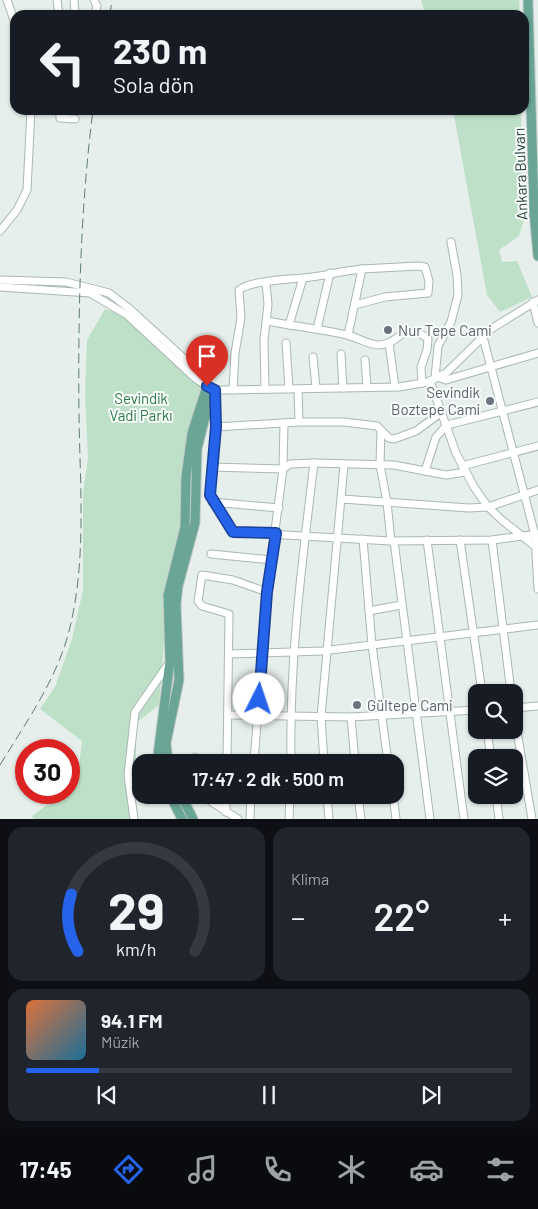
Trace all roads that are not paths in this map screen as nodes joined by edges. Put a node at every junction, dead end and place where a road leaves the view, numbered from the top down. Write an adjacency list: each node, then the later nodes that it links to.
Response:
1 (529, 35): 7 (main road, Ankara Bulvarı)
2 (31, 115): 5 (street)
3 (60, 115): 4 (street)
4 (75, 119)
5 (0, 232)
6 (451, 242): 29 (street)
7 (538, 256)
8 (362, 269): 9 (street); 15 (street); 15 (street)
9 (330, 273): 10 (street); 19 (street)
10 (303, 278): 12 (street); 18 (street)
11 (0, 280): 35 (street)
12 (266, 283): 16 (street); 39 (street)
13 (0, 287): 35 (street)
14 (536, 301): 17 (street); 21 (street)
15 (355, 305): 20 (street)
16 (267, 321): 18 (street); 36 (street)
17 (538, 323)
18 (288, 325): 19 (street)
19 (317, 329): 20 (street)
20 (348, 335): 23 (street)
21 (483, 337): 28 (street); 29 (street)
22 (286, 343): 37 (street)
23 (389, 343): 30 (street); 32 (street)
24 (341, 354): 34 (street)
25 (538, 354): 28 (street)
26 (313, 357): 33 (street)
27 (365, 360): 31 (street)
28 (491, 366): 29 (street); 41 (street)
29 (434, 379): 30 (street); 42 (street)
30 (422, 383): 32 (street)
31 (367, 387): 32 (street); 34 (street)
32 (394, 387)
33 (316, 388): 34 (street); 38 (street)
34 (343, 388)
35 (211, 389): 39 (street); 46 (street); 91 (main road); 107 (main road)
36 (265, 389): 37 (street); 39 (street)
37 (290, 389): 38 (street)
38 (298, 389): 43 (street)
39 (233, 390)
40 (538, 402): 41 (street)
41 (502, 411): 45 (street); 49 (street)
42 (442, 412): 45 (street); 47 (street)
43 (299, 422): 44 (street); 47 (street)
44 (284, 423): 46 (street); 54 (street)
45 (447, 425): 55 (street); 56 (street)
46 (216, 427): 53 (street)
47 (381, 430): 52 (street)
48 (538, 446): 49 (street)
49 (515, 452): 55 (street); 58 (street)
50 (314, 463): 51 (street); 54 (street); 65 (street)
51 (344, 465): 52 (street); 59 (street)
52 (380, 465): 56 (street); 61 (street)
53 (212, 468): 54 (street); 60 (street)
54 (283, 469): 63 (street)
55 (464, 469): 56 (street); 62 (street)
56 (425, 471)
57 (538, 490): 58 (street)
58 (525, 493): 62 (street); 66 (street)
59 (342, 499): 61 (street); 68 (street)
60 (212, 502): 63 (street); 64 (street)
61 (388, 502): 62 (street); 73 (street)
62 (488, 507): 67 (street)
63 (279, 508): 64 (street)
64 (276, 533): 65 (street); 76 (street)
65 (306, 534): 68 (street); 88 (street)
66 (536, 535): 67 (street); 74 (street)
67 (521, 536): 72 (street); 74 (street)
68 (338, 538): 69 (street); 87 (street)
69 (363, 539): 73 (street); 80 (street)
70 (427, 540): 71 (street); 73 (street); 84 (street)
71 (460, 540): 72 (street); 83 (street)
72 (492, 540): 82 (street)
73 (392, 541): 79 (street)
74 (536, 547): 77 (street)
75 (211, 554): 76 (street)
76 (272, 560): 78 (street)
77 (538, 589)
78 (267, 592): 89 (street); 90 (street)
79 (401, 605): 80 (street); 85 (street)
80 (369, 611): 86 (street)
81 (538, 625): 82 (street)
82 (505, 629): 83 (street); 93 (street)
83 (474, 633): 84 (street); 92 (street)
84 (441, 637): 85 (street); 97 (street)
85 (405, 641): 86 (street); 99 (street)
86 (372, 645): 87 (street); 101 (street)
87 (326, 650): 88 (street); 103 (street)
88 (294, 652): 89 (street); 102 (street)
89 (262, 653): 90 (street); 98 (street)
90 (229, 654): 100 (street)
91 (170, 661): 106 (main road); 126 (street)
92 (481, 684)
93 (510, 684)
94 (538, 706): 95 (street)
95 (523, 707)
96 (468, 711): 97 (street)
97 (449, 712): 99 (street); 136 (street)
98 (258, 714): 100 (street); 102 (street); 109 (street)
99 (415, 714): 101 (street); 135 (street)
100 (229, 715): 108 (street)
101 (381, 715): 104 (street); 113 (street)
102 (290, 716): 103 (street); 110 (street)
103 (321, 717): 104 (street); 111 (street)
104 (351, 717): 112 (street)
105 (518, 739): 138 (street)
106 (158, 754)
107 (167, 754)
108 (227, 754)
109 (255, 754)
110 (290, 754)
111 (323, 754)
112 (354, 754)
113 (387, 754)
114 (174, 804): 127 (main road)
115 (186, 804): 128 (main road)
116 (215, 804): 124 (street)
117 (226, 804): 125 (street)
118 (251, 804): 130 (street)
119 (290, 804): 131 (street)
120 (328, 804): 132 (street)
121 (359, 804): 133 (street)
122 (394, 804): 134 (street)
123 (498, 804): 137 (street)
124 (218, 806): 125 (street)
125 (226, 812): 129 (street)
126 (134, 819)
127 (182, 819)
128 (193, 819)
129 (238, 819)
130 (250, 819)
131 (289, 819)
132 (329, 819)
133 (361, 819)
134 (396, 819)
135 (430, 819)
136 (464, 819)
137 (500, 819)
138 (532, 819)

